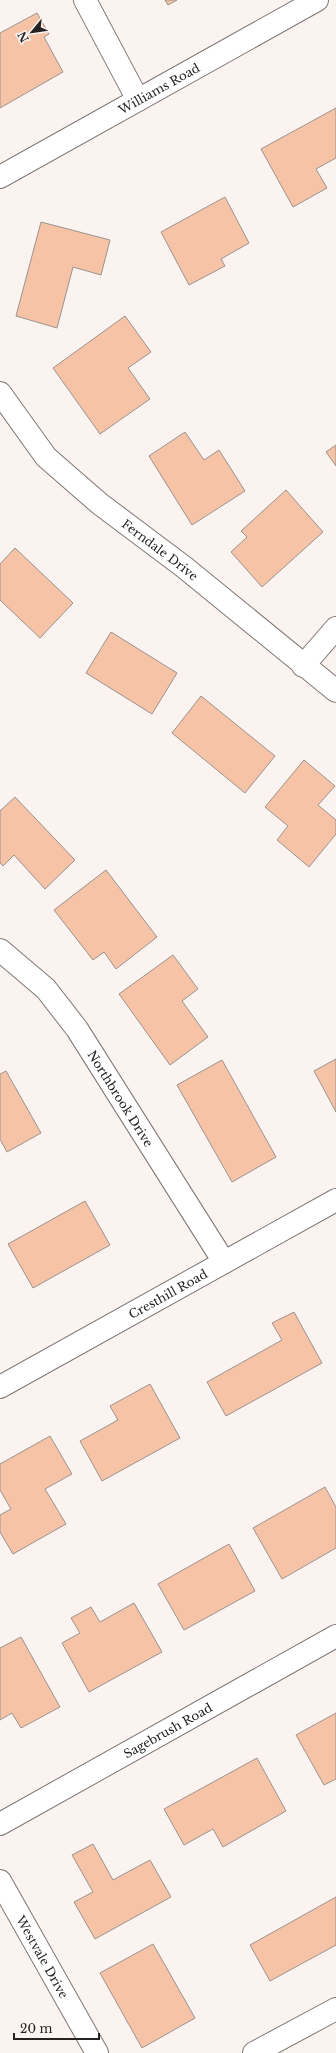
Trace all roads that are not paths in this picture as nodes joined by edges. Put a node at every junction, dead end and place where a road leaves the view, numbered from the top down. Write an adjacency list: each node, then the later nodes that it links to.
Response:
1 (85, 0): 3 (street)
2 (317, 0): 3 (street, Williams Road)
3 (138, 100): 4 (street, Williams Road)
4 (0, 177)
5 (0, 393): 7 (street, Ferndale Drive)
6 (336, 628): 7 (street)
7 (303, 666): 8 (street, Ferndale Drive)
8 (336, 691)
9 (0, 950): 11 (street, Northbrook Drive)
10 (336, 1200): 11 (street, Cresthill Road)
11 (224, 1262): 12 (street, Cresthill Road)
12 (0, 1387)
13 (336, 1636): 14 (street, Sagebrush Road)
14 (0, 1824)
15 (0, 1881): 17 (street, Westvale Drive)
16 (336, 2009): 18 (street)
17 (97, 2053)
18 (254, 2053)

